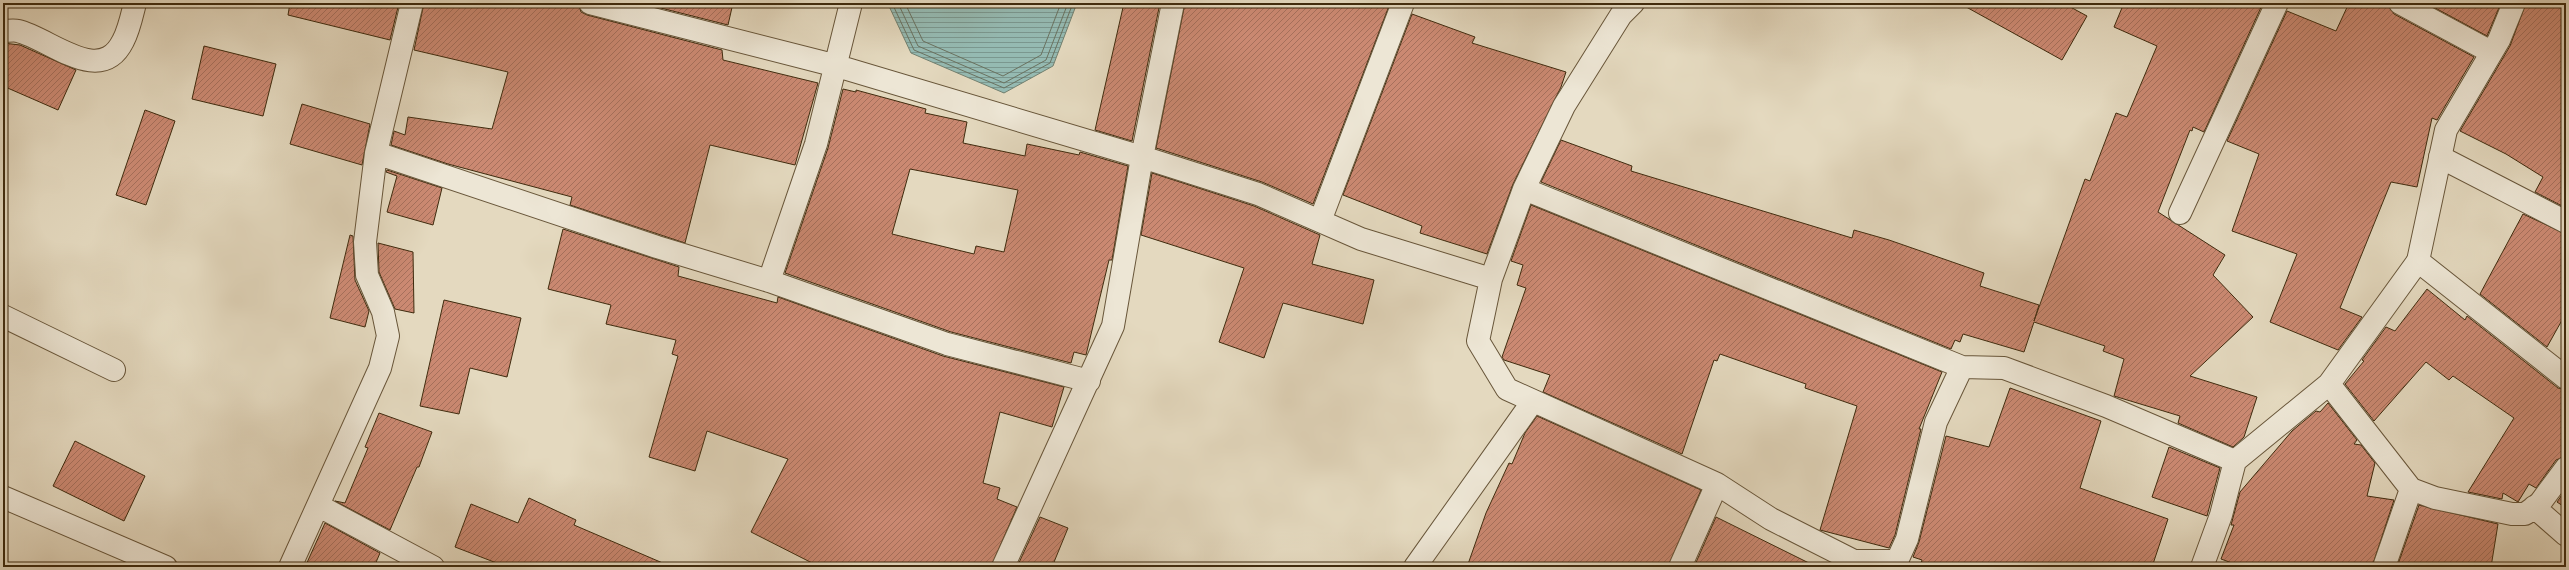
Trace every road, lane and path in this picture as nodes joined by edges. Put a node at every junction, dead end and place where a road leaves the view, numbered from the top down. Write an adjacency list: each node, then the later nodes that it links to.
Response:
1 (135, 3): 12 (street)
2 (412, 3): 15 (street)
3 (590, 3): 11 (street)
4 (851, 3): 14 (street)
5 (1174, 3): 16 (street)
6 (1403, 3): 20 (street)
7 (1633, 3): 18 (street)
8 (2277, 3): 19 (street)
9 (2400, 3): 13 (street)
10 (2514, 3): 13 (street)
11 (646, 9): 14 (street)
12 (3, 31)
13 (2491, 52): 17 (street)
14 (837, 66): 16 (street); 24 (street)
15 (376, 153): 24 (street); 37 (street)
16 (1142, 157): 20 (street); 29 (street)
17 (2440, 158): 21 (street); 22 (street)
18 (1524, 189): 23 (street); 26 (street)
19 (2180, 213)
20 (1320, 221): 23 (street)
21 (2566, 222)
22 (2418, 261): 28 (street); 30 (street)
23 (1491, 279): 31 (street)
24 (769, 282): 29 (street)
25 (3, 316): 27 (street)
26 (1962, 367): 32 (street); 34 (street)
27 (114, 370)
28 (2566, 378)
29 (1089, 380): 43 (street)
30 (2328, 384): 32 (street); 35 (street)
31 (1533, 401): 34 (street); 44 (street)
32 (2234, 461): 46 (street)
33 (2566, 468): 38 (street)
34 (1717, 484): 45 (street)
35 (2411, 489): 38 (street); 47 (street)
36 (3, 497): 40 (street)
37 (319, 506): 41 (street); 42 (street)
38 (2534, 507): 39 (street)
39 (2566, 535)
40 (166, 567)
41 (290, 567)
42 (433, 567)
43 (1003, 567)
44 (1415, 567)
45 (1680, 567)
46 (2202, 567)
47 (2384, 567)

